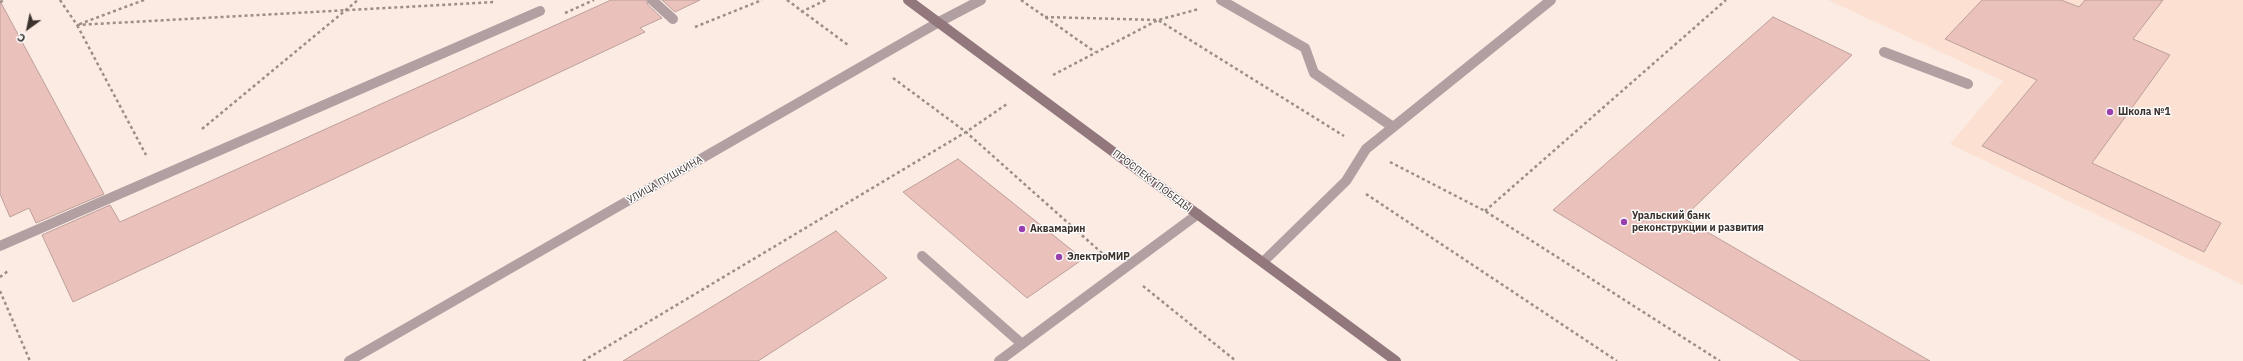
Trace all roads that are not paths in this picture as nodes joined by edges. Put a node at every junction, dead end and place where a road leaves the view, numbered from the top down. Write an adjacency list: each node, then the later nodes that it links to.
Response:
1 (652, 0): 7 (street)
2 (908, 0): 8 (main road, ПРОСПЕКТ ПОБЕДЫ)
3 (981, 0): 8 (street, УЛИЦА ПУШКИНА)
4 (1551, 0): 11 (street)
5 (1223, 1): 11 (street)
6 (540, 11): 13 (street)
7 (673, 18)
8 (938, 22): 12 (main road, ПРОСПЕКТ ПОБЕДЫ); 17 (street, УЛИЦА ПУШКИНА)
9 (1884, 52): 10 (street)
10 (1968, 84)
11 (1393, 127): 15 (street)
12 (1198, 214): 15 (main road, ПРОСПЕКТ ПОБЕДЫ); 16 (street)
13 (0, 246)
14 (922, 256): 16 (street)
15 (1263, 262): 19 (main road, ПРОСПЕКТ ПОБЕДЫ)
16 (1022, 344): 18 (street)
17 (350, 361)
18 (999, 361)
19 (1396, 361)

